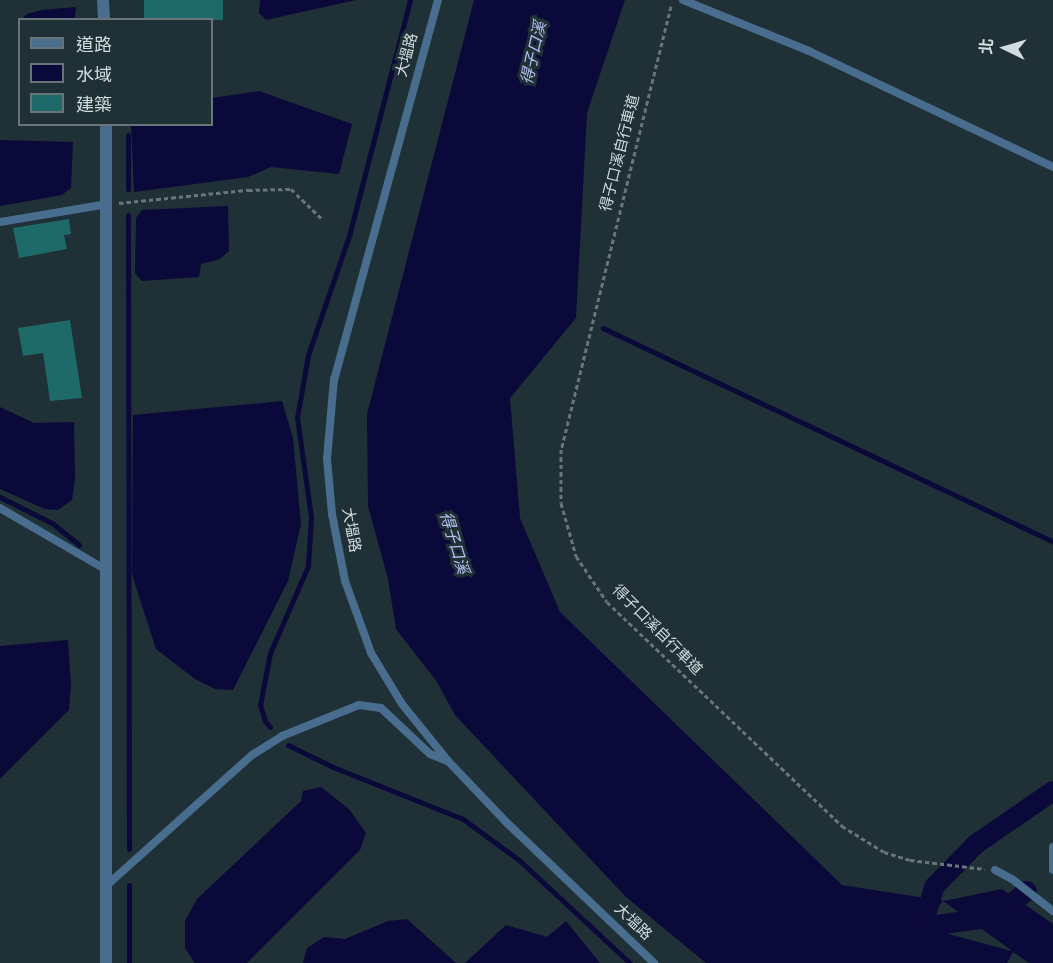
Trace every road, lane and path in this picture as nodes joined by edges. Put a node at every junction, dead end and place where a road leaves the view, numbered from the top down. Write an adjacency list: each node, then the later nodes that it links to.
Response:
1 (103, 0): 5 (street)
2 (438, 0): 13 (lane, 大塭路)
3 (673, 0): 15 (path, 得子口溪自行車道)
4 (682, 0): 7 (lane)
5 (104, 18)
6 (106, 126): 8 (street)
7 (1053, 167)
8 (108, 204): 9 (path); 10 (lane); 12 (street)
9 (321, 218)
10 (0, 222)
11 (0, 508): 12 (lane)
12 (105, 569): 17 (street)
13 (448, 761): 17 (lane); 20 (lane, 大塭路)
14 (1053, 847): 16 (lane)
15 (995, 870): 18 (lane)
16 (1053, 870)
17 (106, 886): 19 (street)
18 (1053, 912)
19 (106, 963)
20 (654, 963)

